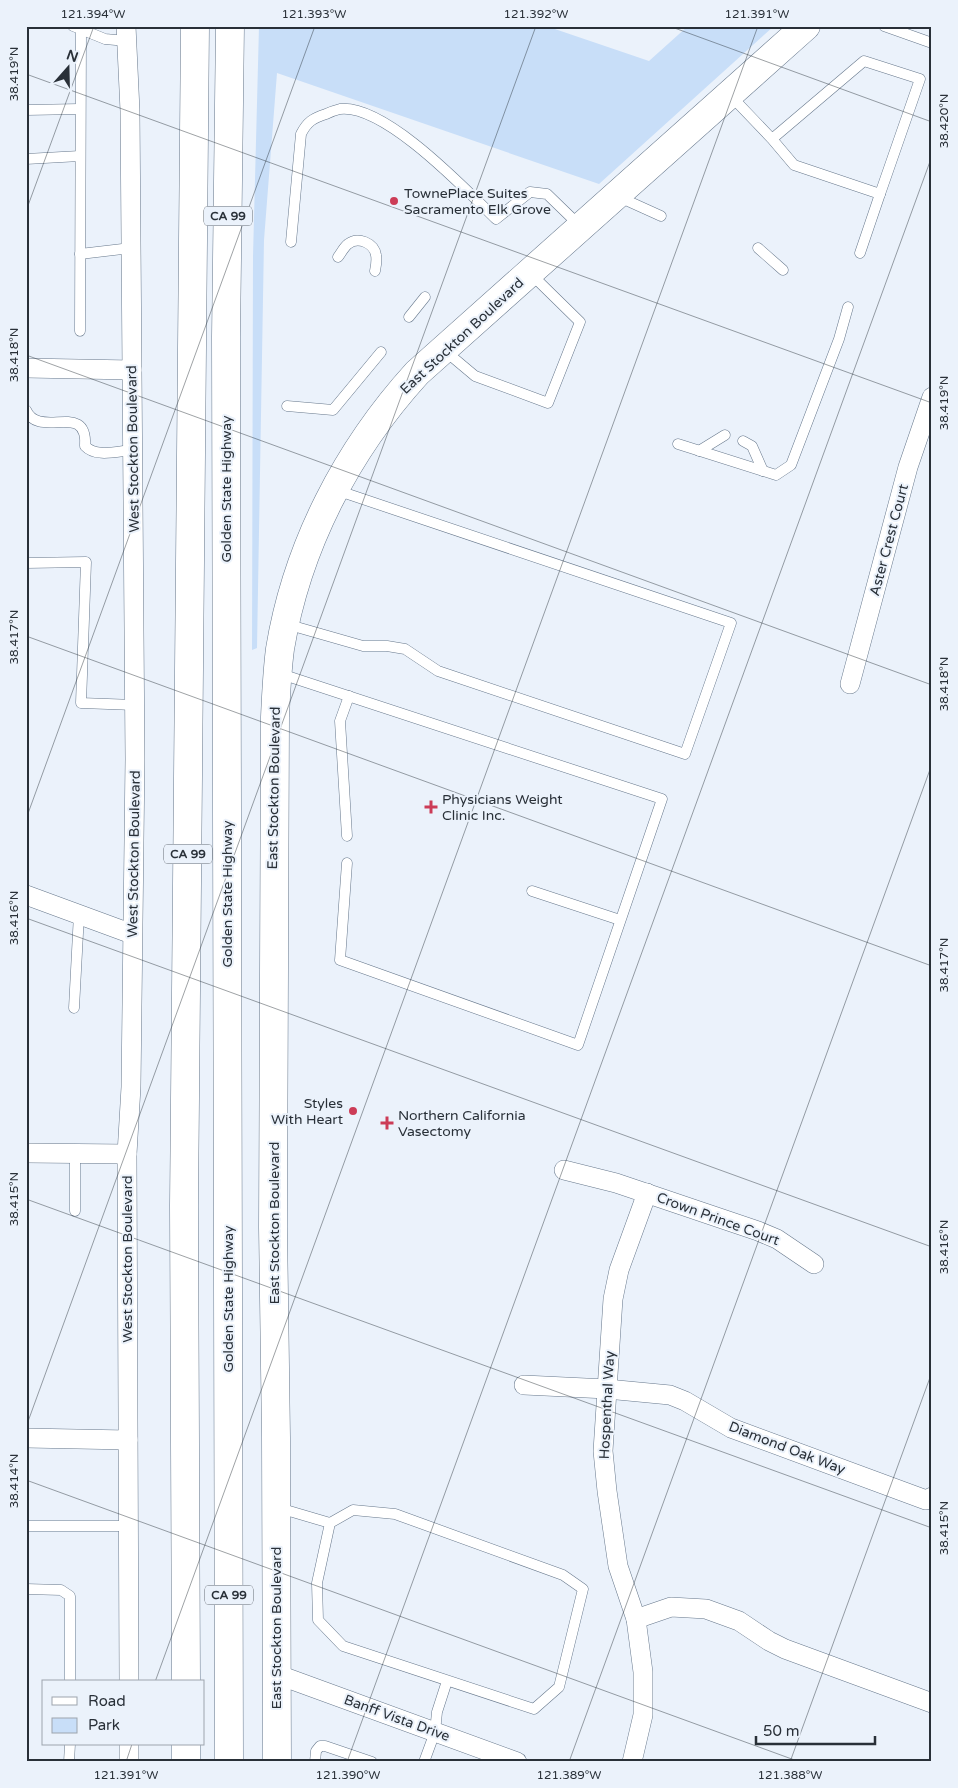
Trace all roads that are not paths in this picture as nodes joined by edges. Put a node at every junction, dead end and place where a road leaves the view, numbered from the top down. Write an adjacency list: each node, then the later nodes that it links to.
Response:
1 (195, 26): 82 (main road, CA 99)
2 (230, 26): 9 (main road, Golden State Highway / CA 99)
3 (244, 26): 9 (main road)
4 (806, 26): 10 (main road, East Stockton Boulevard)
5 (884, 26): 8 (lane)
6 (77, 28): 7 (lane); 11 (lane)
7 (126, 34): 21 (street, West Stockton Boulevard)
8 (932, 43)
9 (229, 94): 92 (main road, Golden State Highway / CA 99)
10 (730, 95): 13 (lane); 17 (main road, East Stockton Boulevard)
11 (80, 109): 12 (lane); 14 (lane)
12 (26, 110)
13 (772, 139): 16 (lane); 16 (lane)
14 (80, 156): 15 (lane); 23 (lane)
15 (26, 158)
16 (880, 194): 24 (lane)
17 (617, 196): 18 (lane); 19 (main road, East Stockton Boulevard)
18 (661, 216)
19 (582, 228): 20 (lane); 28 (main road, East Stockton Boulevard)
20 (291, 242)
21 (131, 248): 23 (lane); 36 (street, West Stockton Boulevard)
22 (758, 248): 26 (lane)
23 (80, 254): 32 (lane)
24 (860, 254)
25 (338, 257): 27 (lane)
26 (783, 270)
27 (375, 271)
28 (530, 273): 33 (main road, East Stockton Boulevard); 33 (lane)
29 (425, 297): 31 (lane)
30 (848, 307): 45 (lane)
31 (409, 317)
32 (80, 331)
33 (444, 349): 46 (main road, East Stockton Boulevard)
34 (380, 352): 38 (lane)
35 (26, 368): 36 (street)
36 (132, 370): 43 (street, West Stockton Boulevard)
37 (932, 397): 50 (street, Aster Crest Court)
38 (287, 406)
39 (26, 410): 43 (lane)
40 (725, 435): 44 (lane)
41 (742, 441): 45 (lane)
42 (678, 444): 44 (lane)
43 (133, 450): 52 (street, West Stockton Boulevard)
44 (699, 451): 45 (lane)
45 (763, 471)
46 (335, 490): 48 (main road, East Stockton Boulevard); 48 (lane)
47 (26, 563): 52 (lane)
48 (285, 624): 49 (main road, East Stockton Boulevard)
49 (277, 673): 51 (lane); 73 (main road, East Stockton Boulevard)
50 (850, 684)
51 (348, 696): 53 (lane); 58 (lane)
52 (135, 705): 59 (street, West Stockton Boulevard)
53 (347, 836)
54 (347, 863): 58 (lane)
55 (532, 891): 58 (lane)
56 (26, 895): 57 (street)
57 (79, 914): 59 (street); 60 (lane)
58 (620, 920)
59 (132, 934): 63 (street, West Stockton Boulevard)
60 (74, 1008)
61 (26, 1152): 62 (street)
62 (75, 1153): 63 (street); 66 (lane)
63 (127, 1154): 71 (street, West Stockton Boulevard)
64 (564, 1170): 65 (street)
65 (647, 1193): 67 (street, Crown Prince Court); 69 (street, Hospenthal Way)
66 (74, 1211)
67 (814, 1264)
68 (524, 1385): 69 (street, Diamond Oak Way)
69 (607, 1389): 72 (street, Diamond Oak Way); 78 (street, Hospenthal Way)
70 (26, 1438): 71 (street)
71 (128, 1440): 76 (street, West Stockton Boulevard)
72 (932, 1497)
73 (276, 1507): 74 (lane); 79 (main road, East Stockton Boulevard)
74 (330, 1523): 83 (lane); 83 (lane)
75 (26, 1526): 76 (lane)
76 (129, 1526): 81 (street, West Stockton Boulevard)
77 (26, 1589): 80 (lane)
78 (636, 1618): 84 (street); 98 (street, Hospenthal Way)
79 (276, 1674): 85 (street, Banff Vista Drive); 93 (main road, East Stockton Boulevard)
80 (70, 1680)
81 (129, 1680)
82 (186, 1680)
83 (447, 1681): 85 (lane)
84 (932, 1703)
85 (435, 1732): 96 (lane); 97 (street, Banff Vista Drive)
86 (70, 1746): 89 (lane)
87 (129, 1746): 90 (street)
88 (186, 1746): 91 (main road)
89 (69, 1762)
90 (129, 1762)
91 (186, 1762)
92 (229, 1762)
93 (276, 1762)
94 (315, 1762): 95 (lane)
95 (372, 1762)
96 (424, 1762)
97 (517, 1762)
98 (632, 1762)

